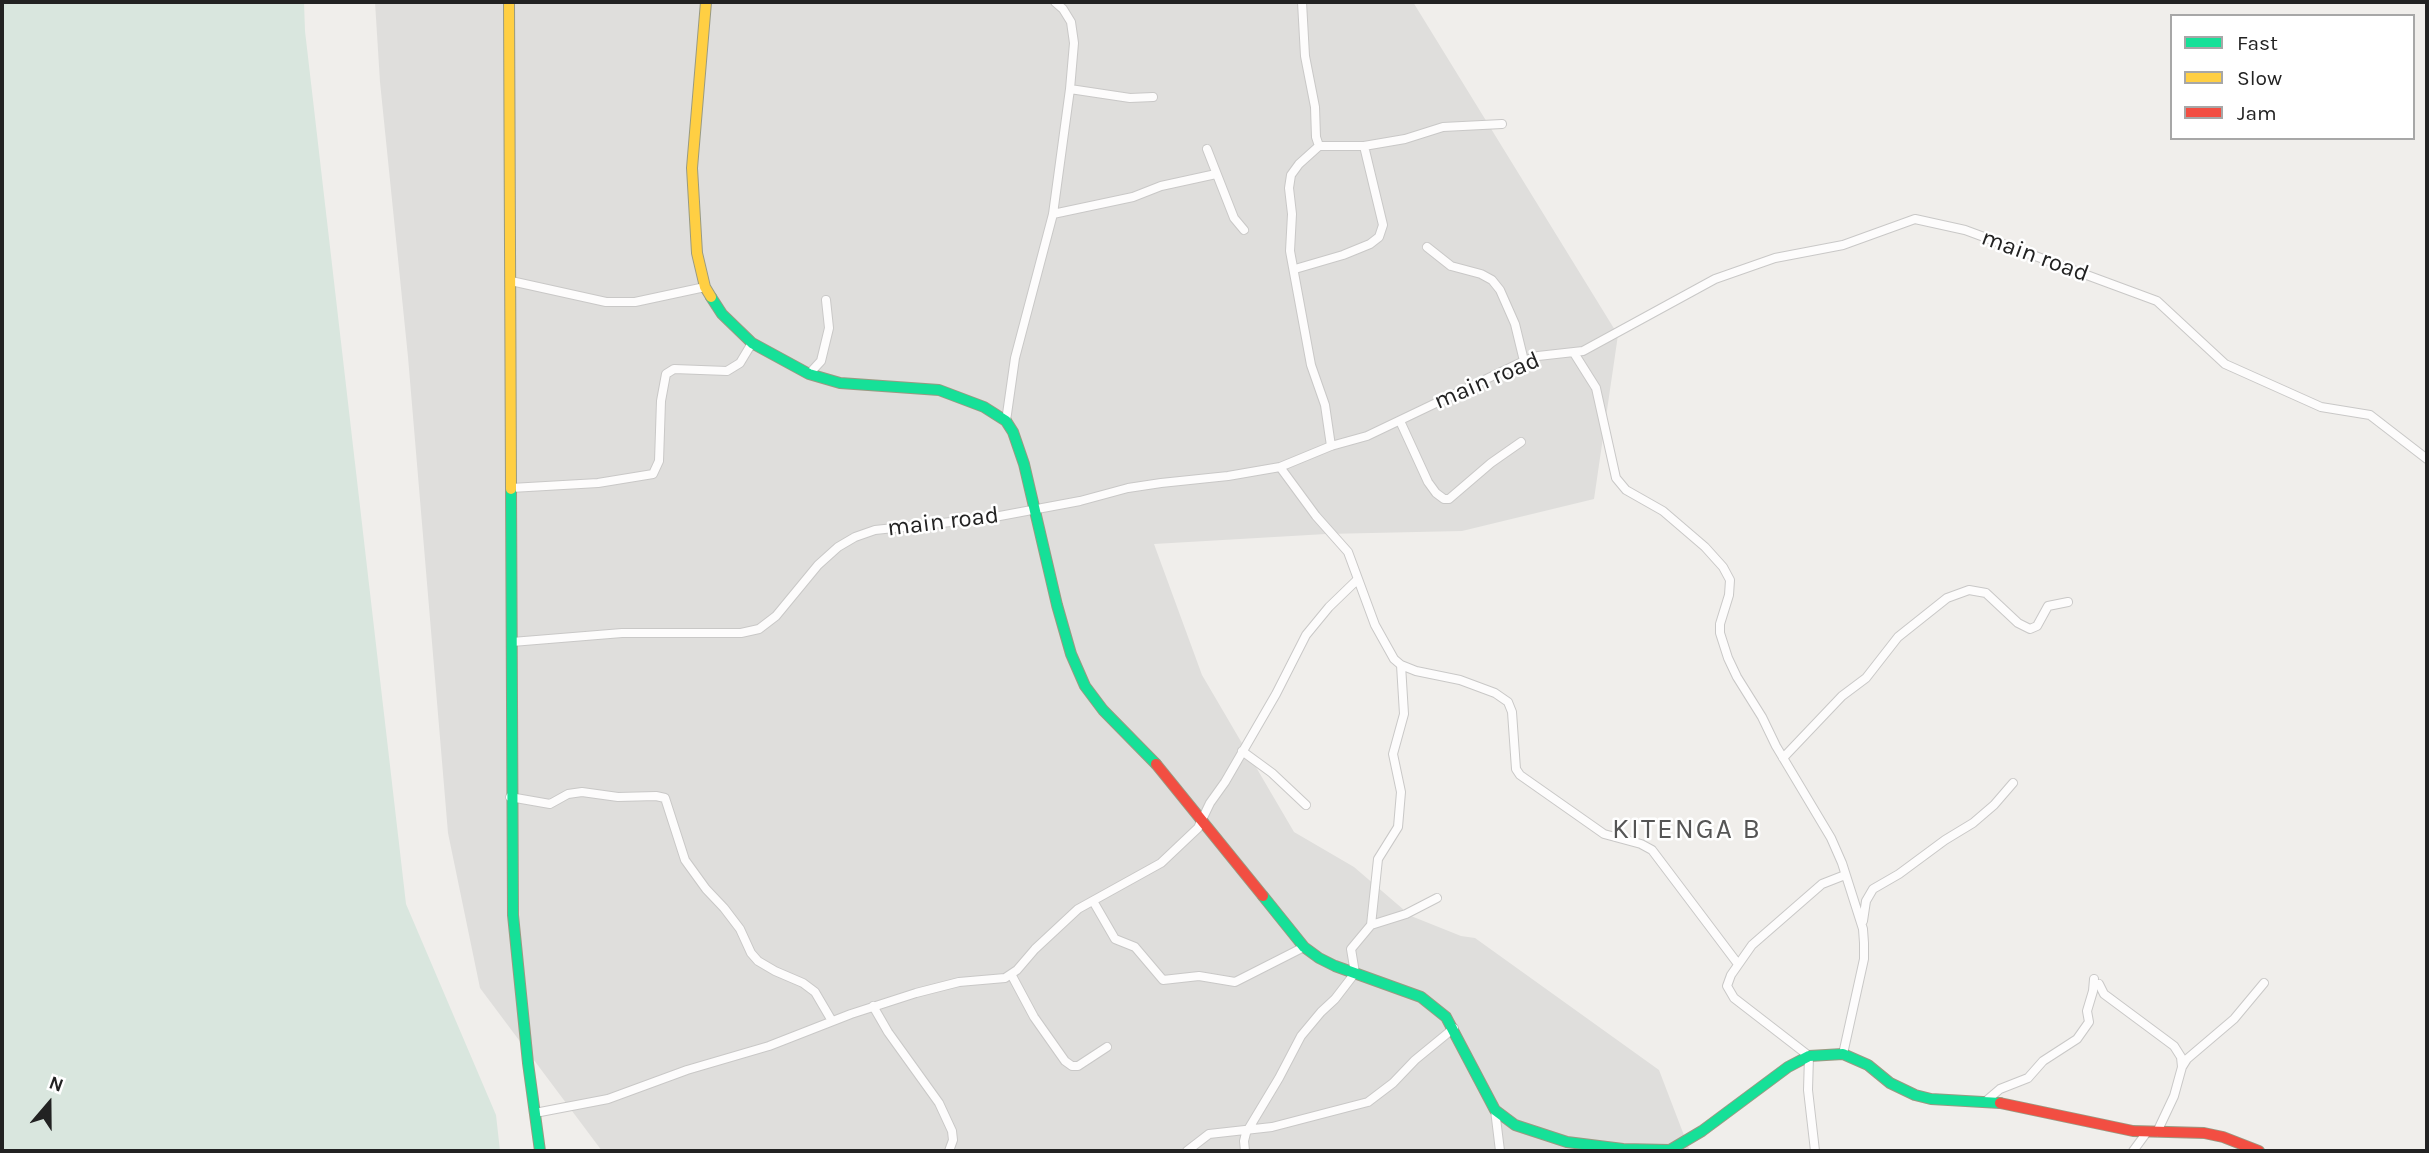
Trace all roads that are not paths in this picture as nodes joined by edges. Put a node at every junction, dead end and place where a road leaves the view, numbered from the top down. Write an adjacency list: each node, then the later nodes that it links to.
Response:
1 (509, 2): 16 (street)
2 (706, 2): 17 (street)
3 (1055, 2): 5 (street)
4 (1302, 2): 8 (street)
5 (1070, 89): 6 (street); 12 (street)
6 (1153, 97)
7 (1502, 124): 9 (street)
8 (1319, 146): 9 (street); 15 (street)
9 (1364, 146): 15 (street)
10 (1207, 149): 11 (street)
11 (1216, 174): 12 (street); 13 (street)
12 (1053, 214): 23 (street)
13 (1244, 230)
14 (1427, 247): 21 (street)
15 (1295, 269): 26 (street)
16 (511, 281): 17 (street); 29 (street)
17 (705, 287): 19 (street)
18 (826, 300): 22 (street)
19 (752, 343): 22 (street); 29 (street)
20 (1574, 354): 21 (street, main road); 27 (street, main road); 36 (street)
21 (1524, 361): 24 (street, main road)
22 (809, 374): 23 (street)
23 (1006, 421): 30 (street)
24 (1400, 421): 25 (street); 26 (street, main road)
25 (1521, 442)
26 (1331, 446): 28 (street, main road)
27 (2427, 459)
28 (1280, 467): 30 (street, main road); 31 (street)
29 (511, 488): 33 (street)
30 (1034, 510): 33 (street, main road); 40 (street)
31 (1358, 579): 34 (street); 35 (street)
32 (2068, 601): 36 (street)
33 (512, 642): 38 (street)
34 (1401, 665): 44 (street); 47 (street)
35 (1242, 751): 39 (street); 40 (street)
36 (1783, 758): 41 (street)
37 (2012, 783): 45 (street)
38 (510, 797): 52 (street); 60 (street)
39 (1307, 805)
40 (1202, 819): 43 (street); 46 (street)
41 (1845, 875): 45 (street); 47 (street)
42 (1437, 898): 44 (street)
43 (1093, 901): 46 (street); 49 (street)
44 (1371, 925): 48 (street)
45 (1863, 929): 55 (street)
46 (1304, 947): 48 (street)
47 (1738, 964): 56 (street)
48 (1356, 973): 53 (street); 61 (street)
49 (1011, 974): 51 (street); 54 (street)
50 (2264, 983): 57 (street)
51 (873, 1006): 52 (street); 64 (street)
52 (832, 1021): 60 (street)
53 (1454, 1028): 59 (street); 61 (street)
54 (1107, 1047)
55 (1843, 1054): 56 (street); 58 (street)
56 (1808, 1056): 68 (street); 69 (street)
57 (2182, 1067): 58 (street); 62 (street)
58 (1986, 1101): 62 (street)
59 (1495, 1110): 67 (street); 68 (street)
60 (535, 1113): 63 (street)
61 (1249, 1128): 65 (street); 66 (street)
62 (2152, 1132): 70 (street); 71 (street)
63 (540, 1151)
64 (949, 1151)
65 (1187, 1151)
66 (1245, 1151)
67 (1500, 1151)
68 (1670, 1151)
69 (1815, 1151)
70 (2133, 1151)
71 (2259, 1151)

